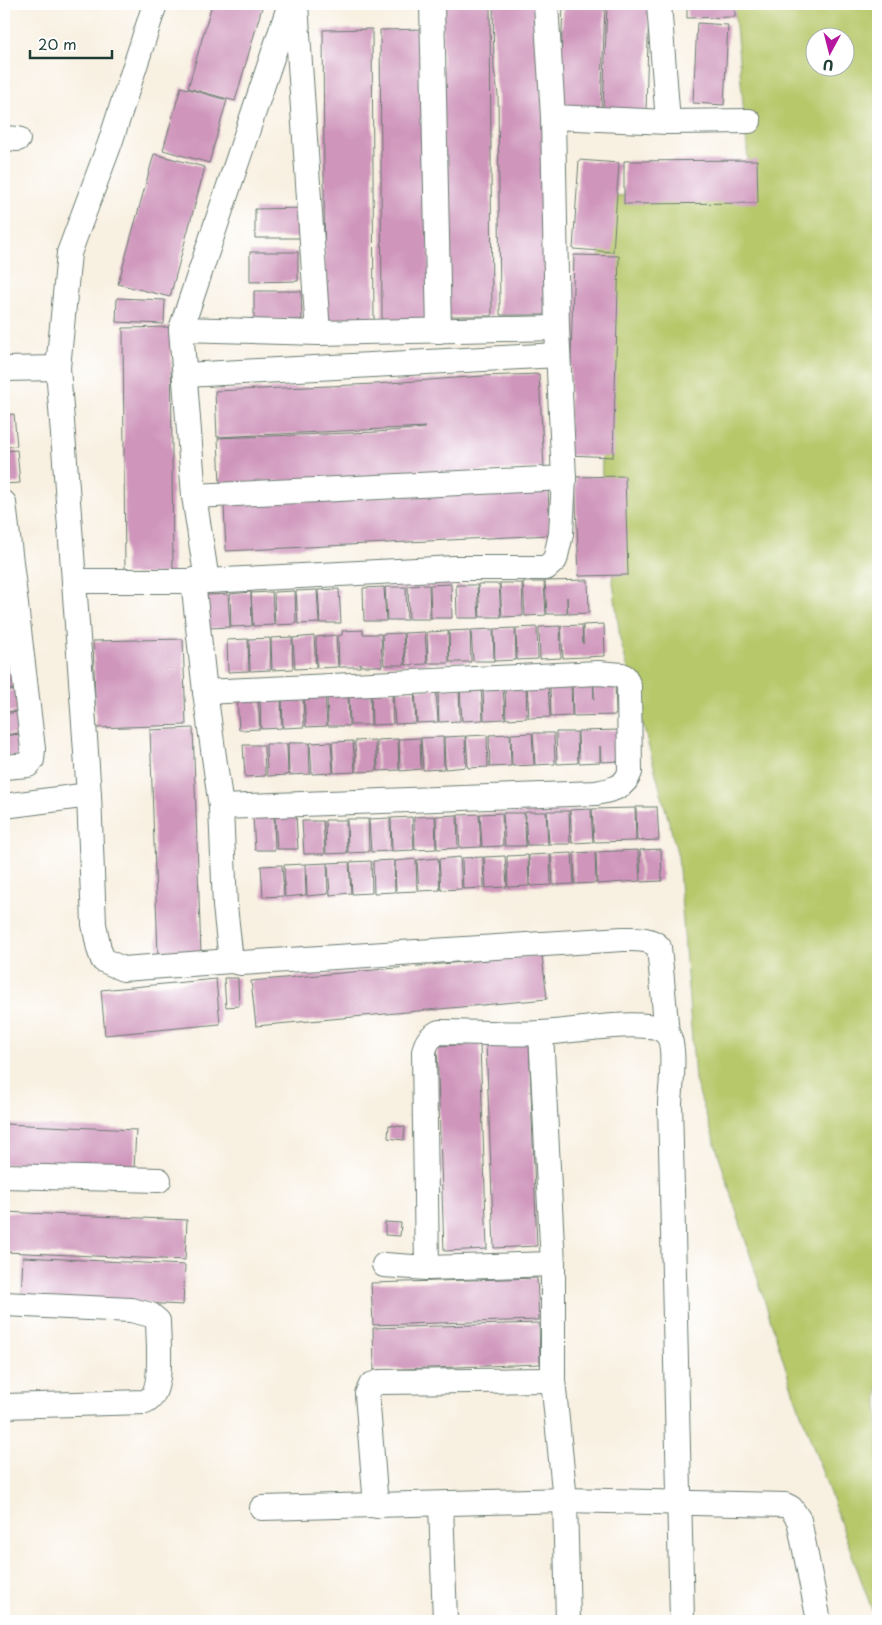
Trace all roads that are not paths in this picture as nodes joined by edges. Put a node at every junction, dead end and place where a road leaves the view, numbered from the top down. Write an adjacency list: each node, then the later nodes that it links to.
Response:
1 (155, 4): 15 (street)
2 (290, 4): 11 (street)
3 (296, 4): 13 (street)
4 (432, 4): 12 (street)
5 (546, 4): 7 (street)
6 (659, 4): 9 (street)
7 (552, 117): 9 (street); 10 (street)
8 (749, 121): 9 (street)
9 (668, 122)
10 (557, 328): 12 (street); 14 (street)
11 (182, 329): 13 (street); 17 (street)
12 (439, 332): 13 (street)
13 (318, 333)
14 (558, 355): 17 (street); 18 (street)
15 (58, 368): 16 (street); 22 (street)
16 (4, 369)
17 (185, 375): 19 (street)
18 (564, 478): 19 (street); 21 (street)
19 (194, 496): 21 (street)
20 (4, 503): 24 (street)
21 (200, 580): 22 (street); 23 (street)
22 (74, 581): 25 (street)
23 (206, 692): 27 (street); 27 (street)
24 (4, 767)
25 (88, 795): 26 (street); 28 (street)
26 (4, 806)
27 (221, 807): 28 (street)
28 (231, 961): 30 (street)
29 (541, 1033): 30 (street); 33 (street); 35 (street)
30 (667, 1034): 40 (street)
31 (4, 1176): 32 (street)
32 (159, 1180)
33 (553, 1264): 35 (street); 37 (street)
34 (384, 1265): 35 (street)
35 (427, 1268)
36 (4, 1304): 38 (street)
37 (553, 1380): 39 (street); 42 (street)
38 (4, 1406)
39 (565, 1500): 40 (street); 41 (street); 45 (street)
40 (679, 1502): 46 (street); 47 (street)
41 (441, 1504): 42 (street); 44 (street)
42 (376, 1506): 43 (street)
43 (262, 1508)
44 (445, 1621)
45 (568, 1621)
46 (682, 1621)
47 (820, 1621)

